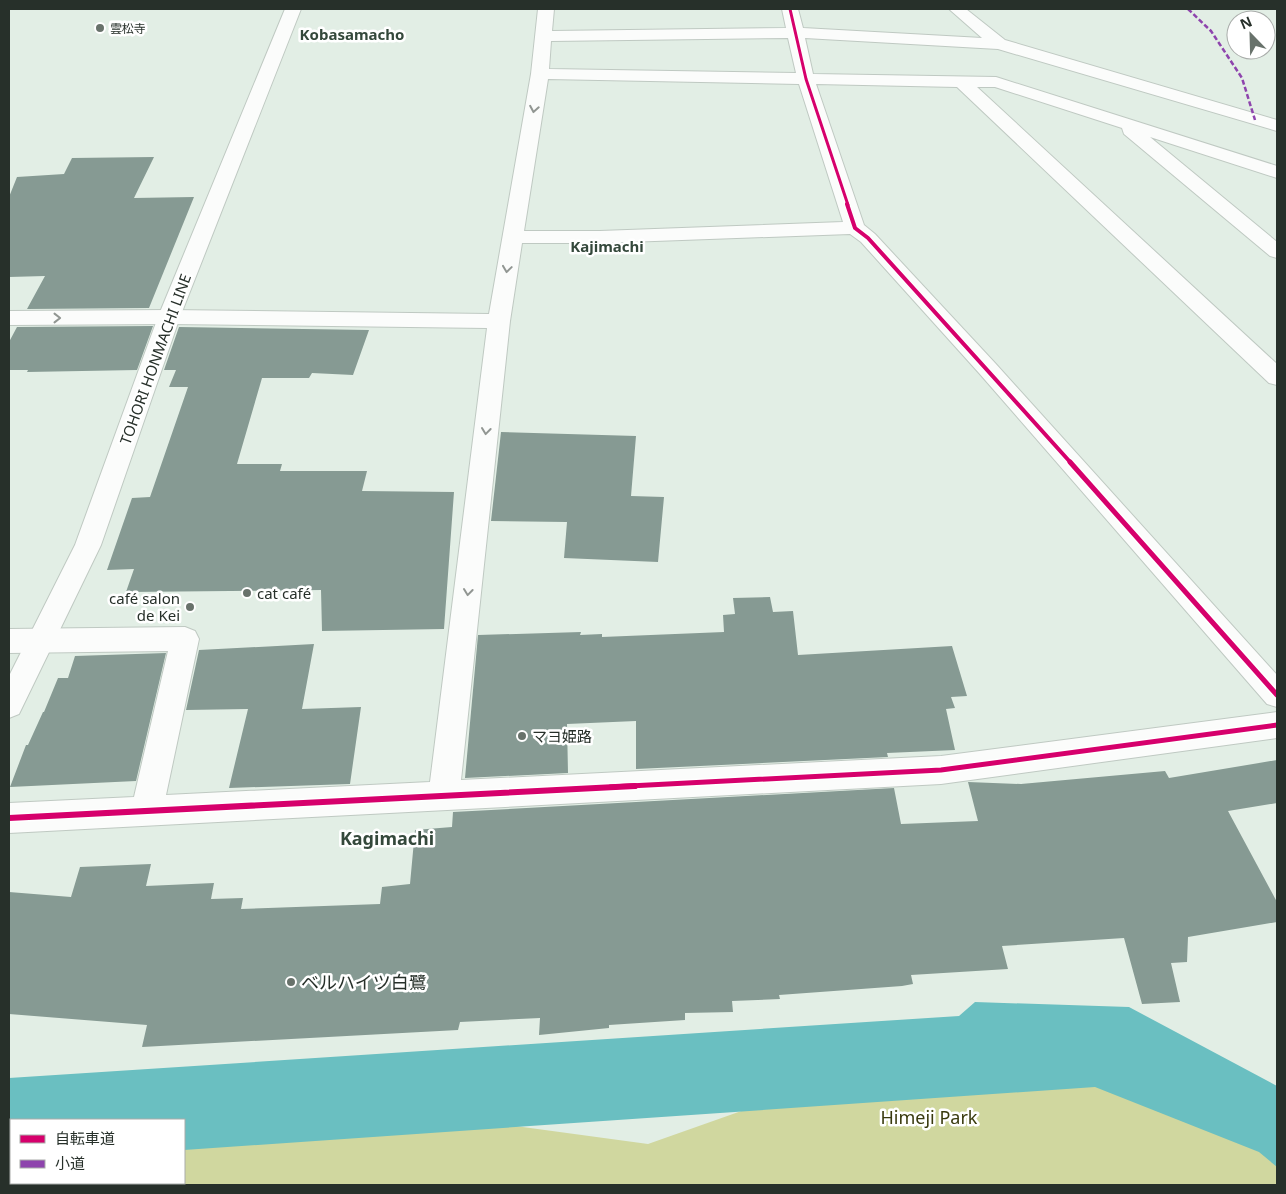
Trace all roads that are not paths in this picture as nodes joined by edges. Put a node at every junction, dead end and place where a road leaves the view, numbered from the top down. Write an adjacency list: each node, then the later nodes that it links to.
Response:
1 (293, 9): 17 (street, TOHORI HONMACHI LINE)
2 (546, 9): 6 (street)
3 (790, 9): 5 (street)
4 (957, 9): 7 (street)
5 (796, 33): 6 (street); 7 (street); 9 (street)
6 (543, 36): 8 (street)
7 (999, 44): 12 (street)
8 (540, 74): 9 (street); 15 (street, one-way to 15)
9 (806, 79): 10 (street); 14 (street)
10 (960, 80): 11 (street); 20 (street)
11 (1120, 122): 13 (street); 16 (street)
12 (1277, 126)
13 (1277, 172)
14 (855, 228): 15 (street); 23 (street)
15 (512, 237): 19 (street, one-way to 19)
16 (1277, 252)
17 (169, 317): 18 (street, one-way to 17); 19 (street); 21 (street, TOHORI HONMACHI LINE)
18 (9, 318)
19 (499, 321): 26 (street, one-way to 26)
20 (1277, 377)
21 (42, 640): 22 (street); 24 (street, TOHORI HONMACHI LINE); 27 (street)
22 (9, 642)
23 (1277, 695)
24 (9, 704)
25 (1277, 725): 26 (street)
26 (444, 796): 27 (street)
27 (147, 811): 28 (street)
28 (9, 818)

